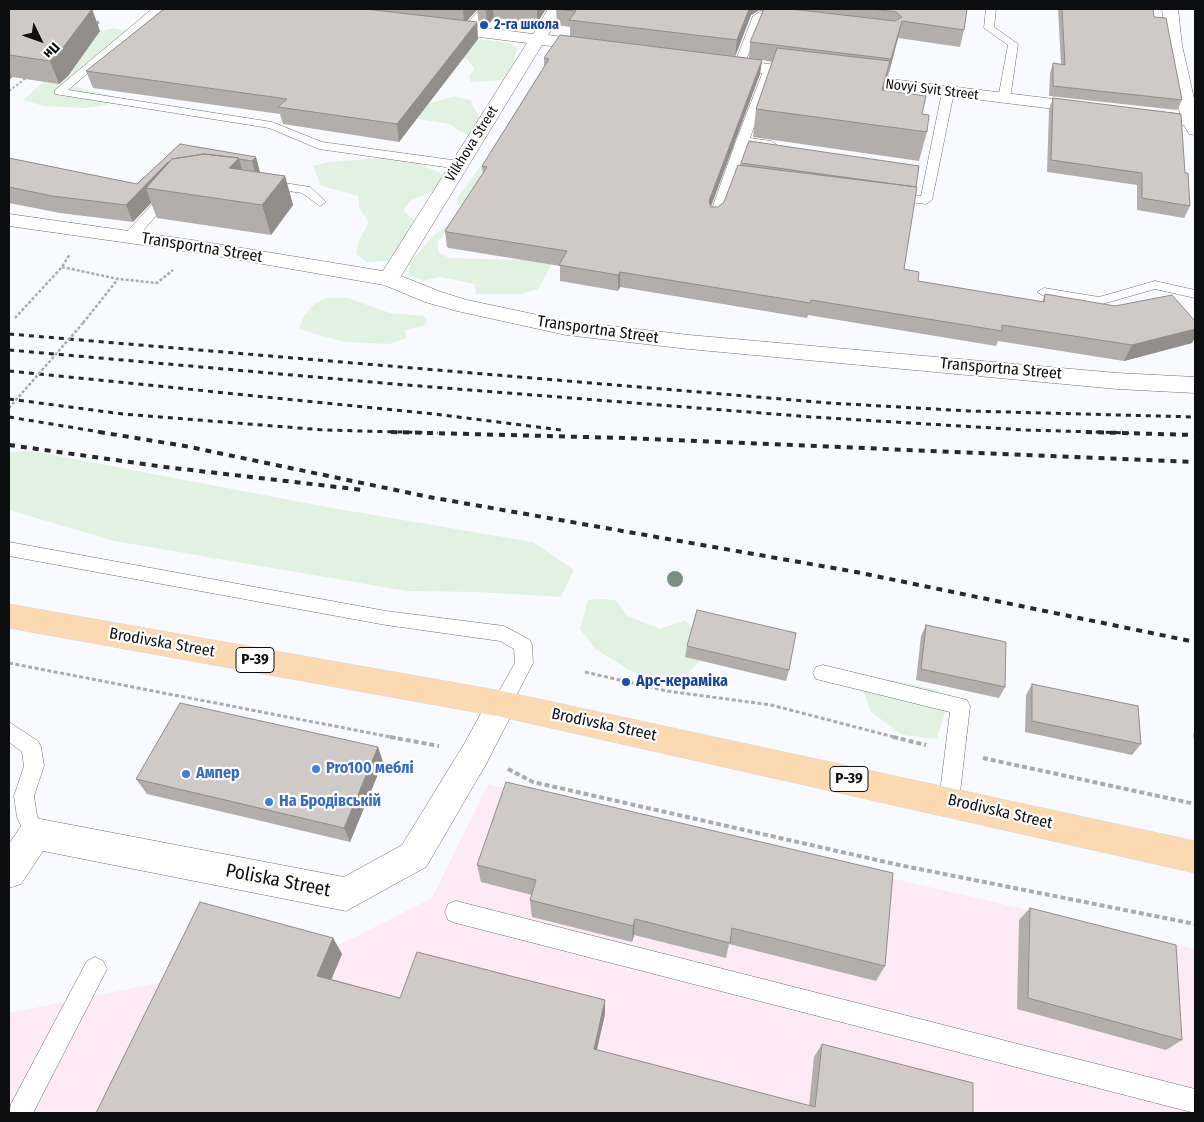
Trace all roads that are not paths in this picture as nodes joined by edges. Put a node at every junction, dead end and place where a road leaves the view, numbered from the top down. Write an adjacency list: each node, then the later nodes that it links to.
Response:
1 (158, 9): 21 (lane)
2 (485, 9): 8 (lane)
3 (556, 9): 9 (street, Vilkhova Street)
4 (991, 9): 15 (lane)
5 (1170, 9): 18 (street)
6 (796, 21): 12 (lane)
7 (419, 24): 8 (street)
8 (467, 30): 9 (street)
9 (537, 39): 10 (street); 21 (street, Vilkhova Street)
10 (614, 49)
11 (710, 61): 12 (street, Novyi Svit Street)
12 (739, 65): 13 (street, Novyi Svit Street)
13 (769, 69): 14 (street, Novyi Svit Street); 19 (lane)
14 (948, 92): 15 (street, Novyi Svit Street); 26 (lane)
15 (1004, 99): 16 (street, Novyi Svit Street)
16 (1102, 110)
17 (1132, 114): 18 (street)
18 (1194, 124)
19 (742, 141): 20 (lane); 22 (lane)
20 (781, 146)
21 (459, 165): 31 (street, Vilkhova Street)
22 (730, 174): 23 (lane); 28 (lane)
23 (765, 179)
24 (250, 182): 27 (lane)
25 (177, 184): 30 (lane)
26 (879, 194)
27 (320, 202)
28 (715, 217)
29 (9, 220): 30 (street, Transportna Street)
30 (130, 237): 31 (street, Transportna Street)
31 (389, 279): 34 (street, Transportna Street)
32 (1044, 292): 33 (lane)
33 (1195, 294)
34 (1195, 385)
35 (9, 549): 38 (lane)
36 (9, 616): 38 (main road, Brodivska Street / Р-39)
37 (823, 673): 40 (lane)
38 (502, 704): 40 (main road, Brodivska Street / Р-39); 41 (street, Poliska Street)
39 (9, 730): 41 (lane)
40 (949, 801): 42 (main road, Brodivska Street / Р-39)
41 (35, 834): 43 (street)
42 (1195, 857)
43 (9, 872)
44 (456, 912): 46 (lane)
45 (95, 969): 47 (lane)
46 (1195, 1101)
47 (20, 1113)

